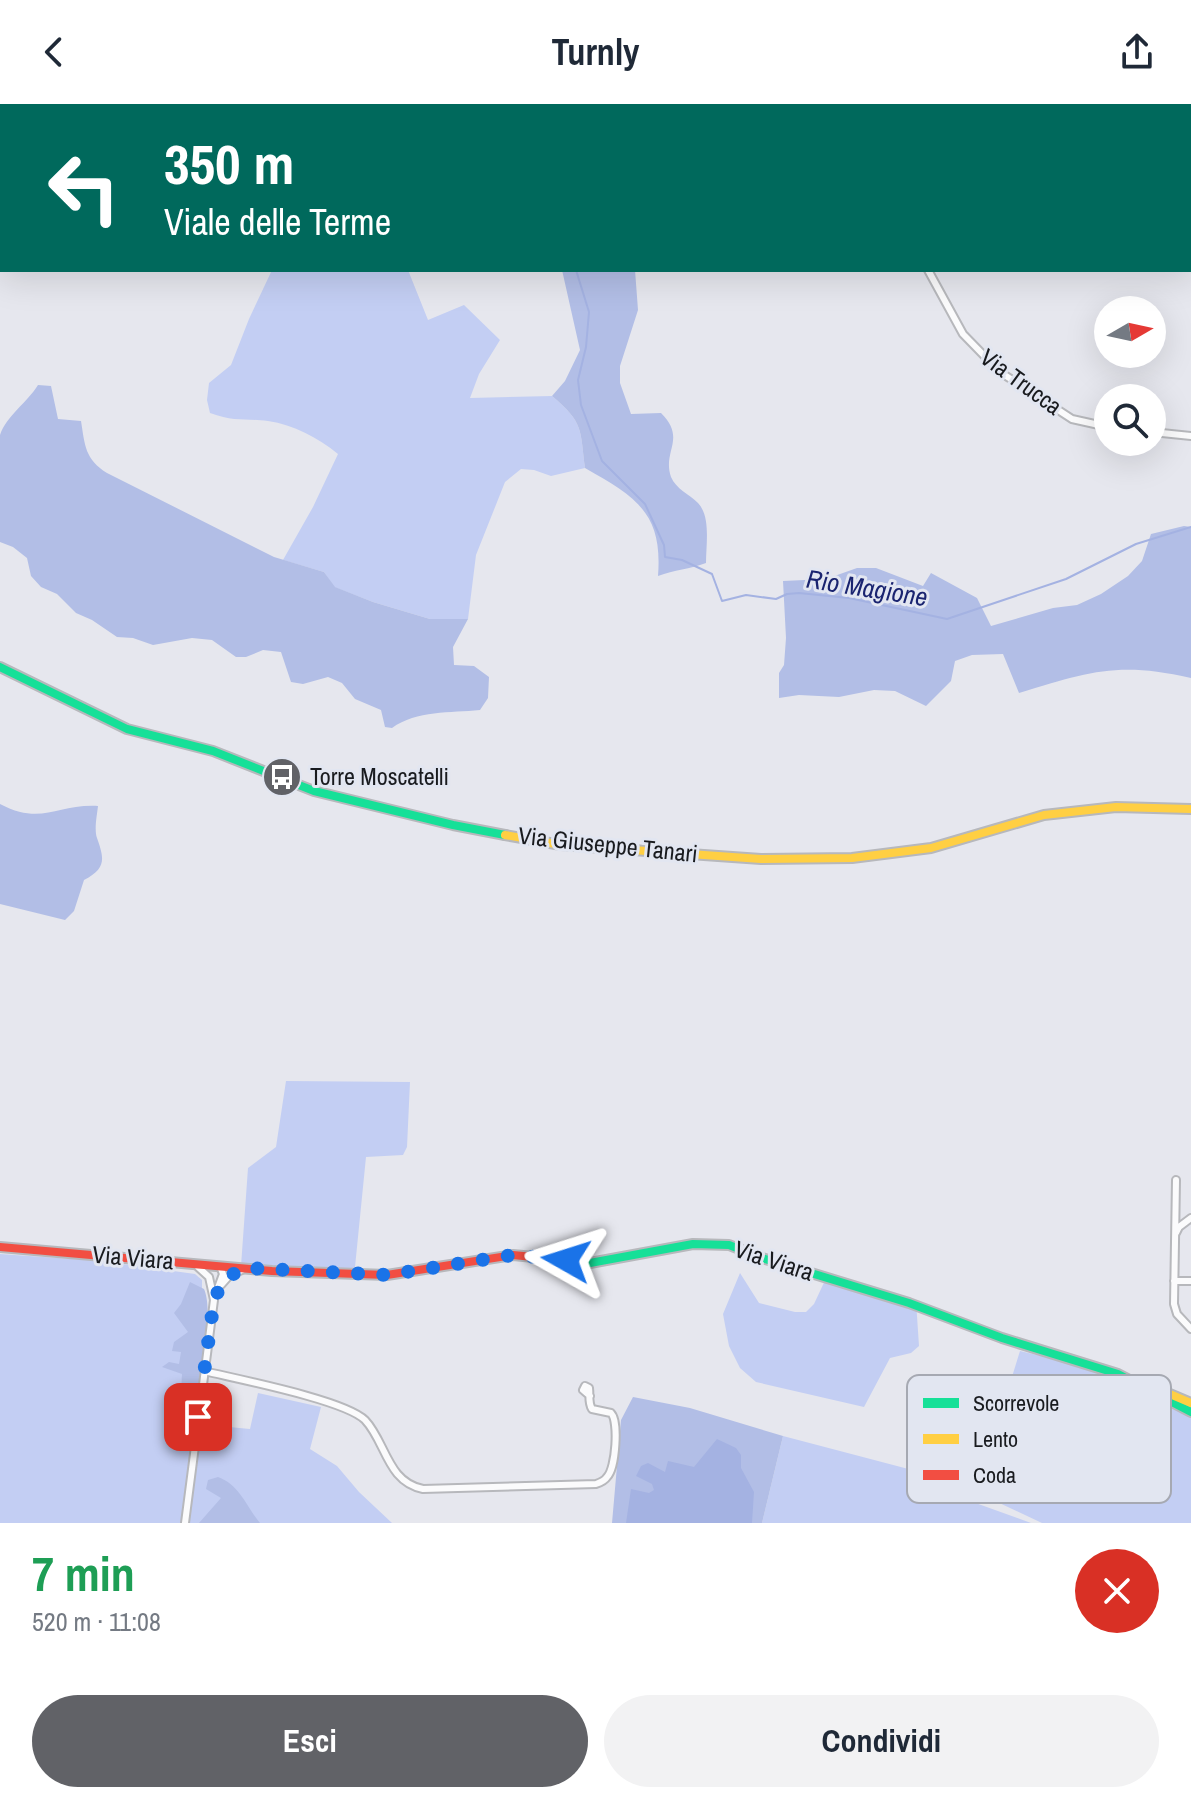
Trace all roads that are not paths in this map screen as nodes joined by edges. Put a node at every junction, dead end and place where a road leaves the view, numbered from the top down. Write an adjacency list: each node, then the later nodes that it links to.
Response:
1 (929, 272): 2 (street, Via Trucca)
2 (1094, 424)
3 (1166, 433): 4 (street)
4 (1191, 436)
5 (0, 667): 6 (main road, Via Giuseppe Tanari)
6 (1191, 809)
7 (1176, 1180): 9 (street)
8 (1191, 1218): 9 (street)
9 (1175, 1236): 15 (street)
10 (0, 1247): 11 (main road, Via Viara)
11 (191, 1263): 12 (main road, Via Viara); 14 (street)
12 (218, 1266): 13 (main road, Via Viara); 14 (street); 17 (street)
13 (245, 1268): 17 (street); 21 (main road, Via Viara)
14 (209, 1277): 18 (street)
15 (1174, 1281): 16 (street); 19 (street)
16 (1191, 1281)
17 (221, 1285): 18 (street)
18 (214, 1300): 20 (street)
19 (1191, 1329)
20 (204, 1371): 23 (street); 27 (street)
21 (1120, 1375)
22 (1171, 1395): 25 (main road)
23 (590, 1396)
24 (1171, 1402): 26 (main road, Via Viara)
25 (1191, 1403)
26 (1191, 1412)
27 (185, 1523)

